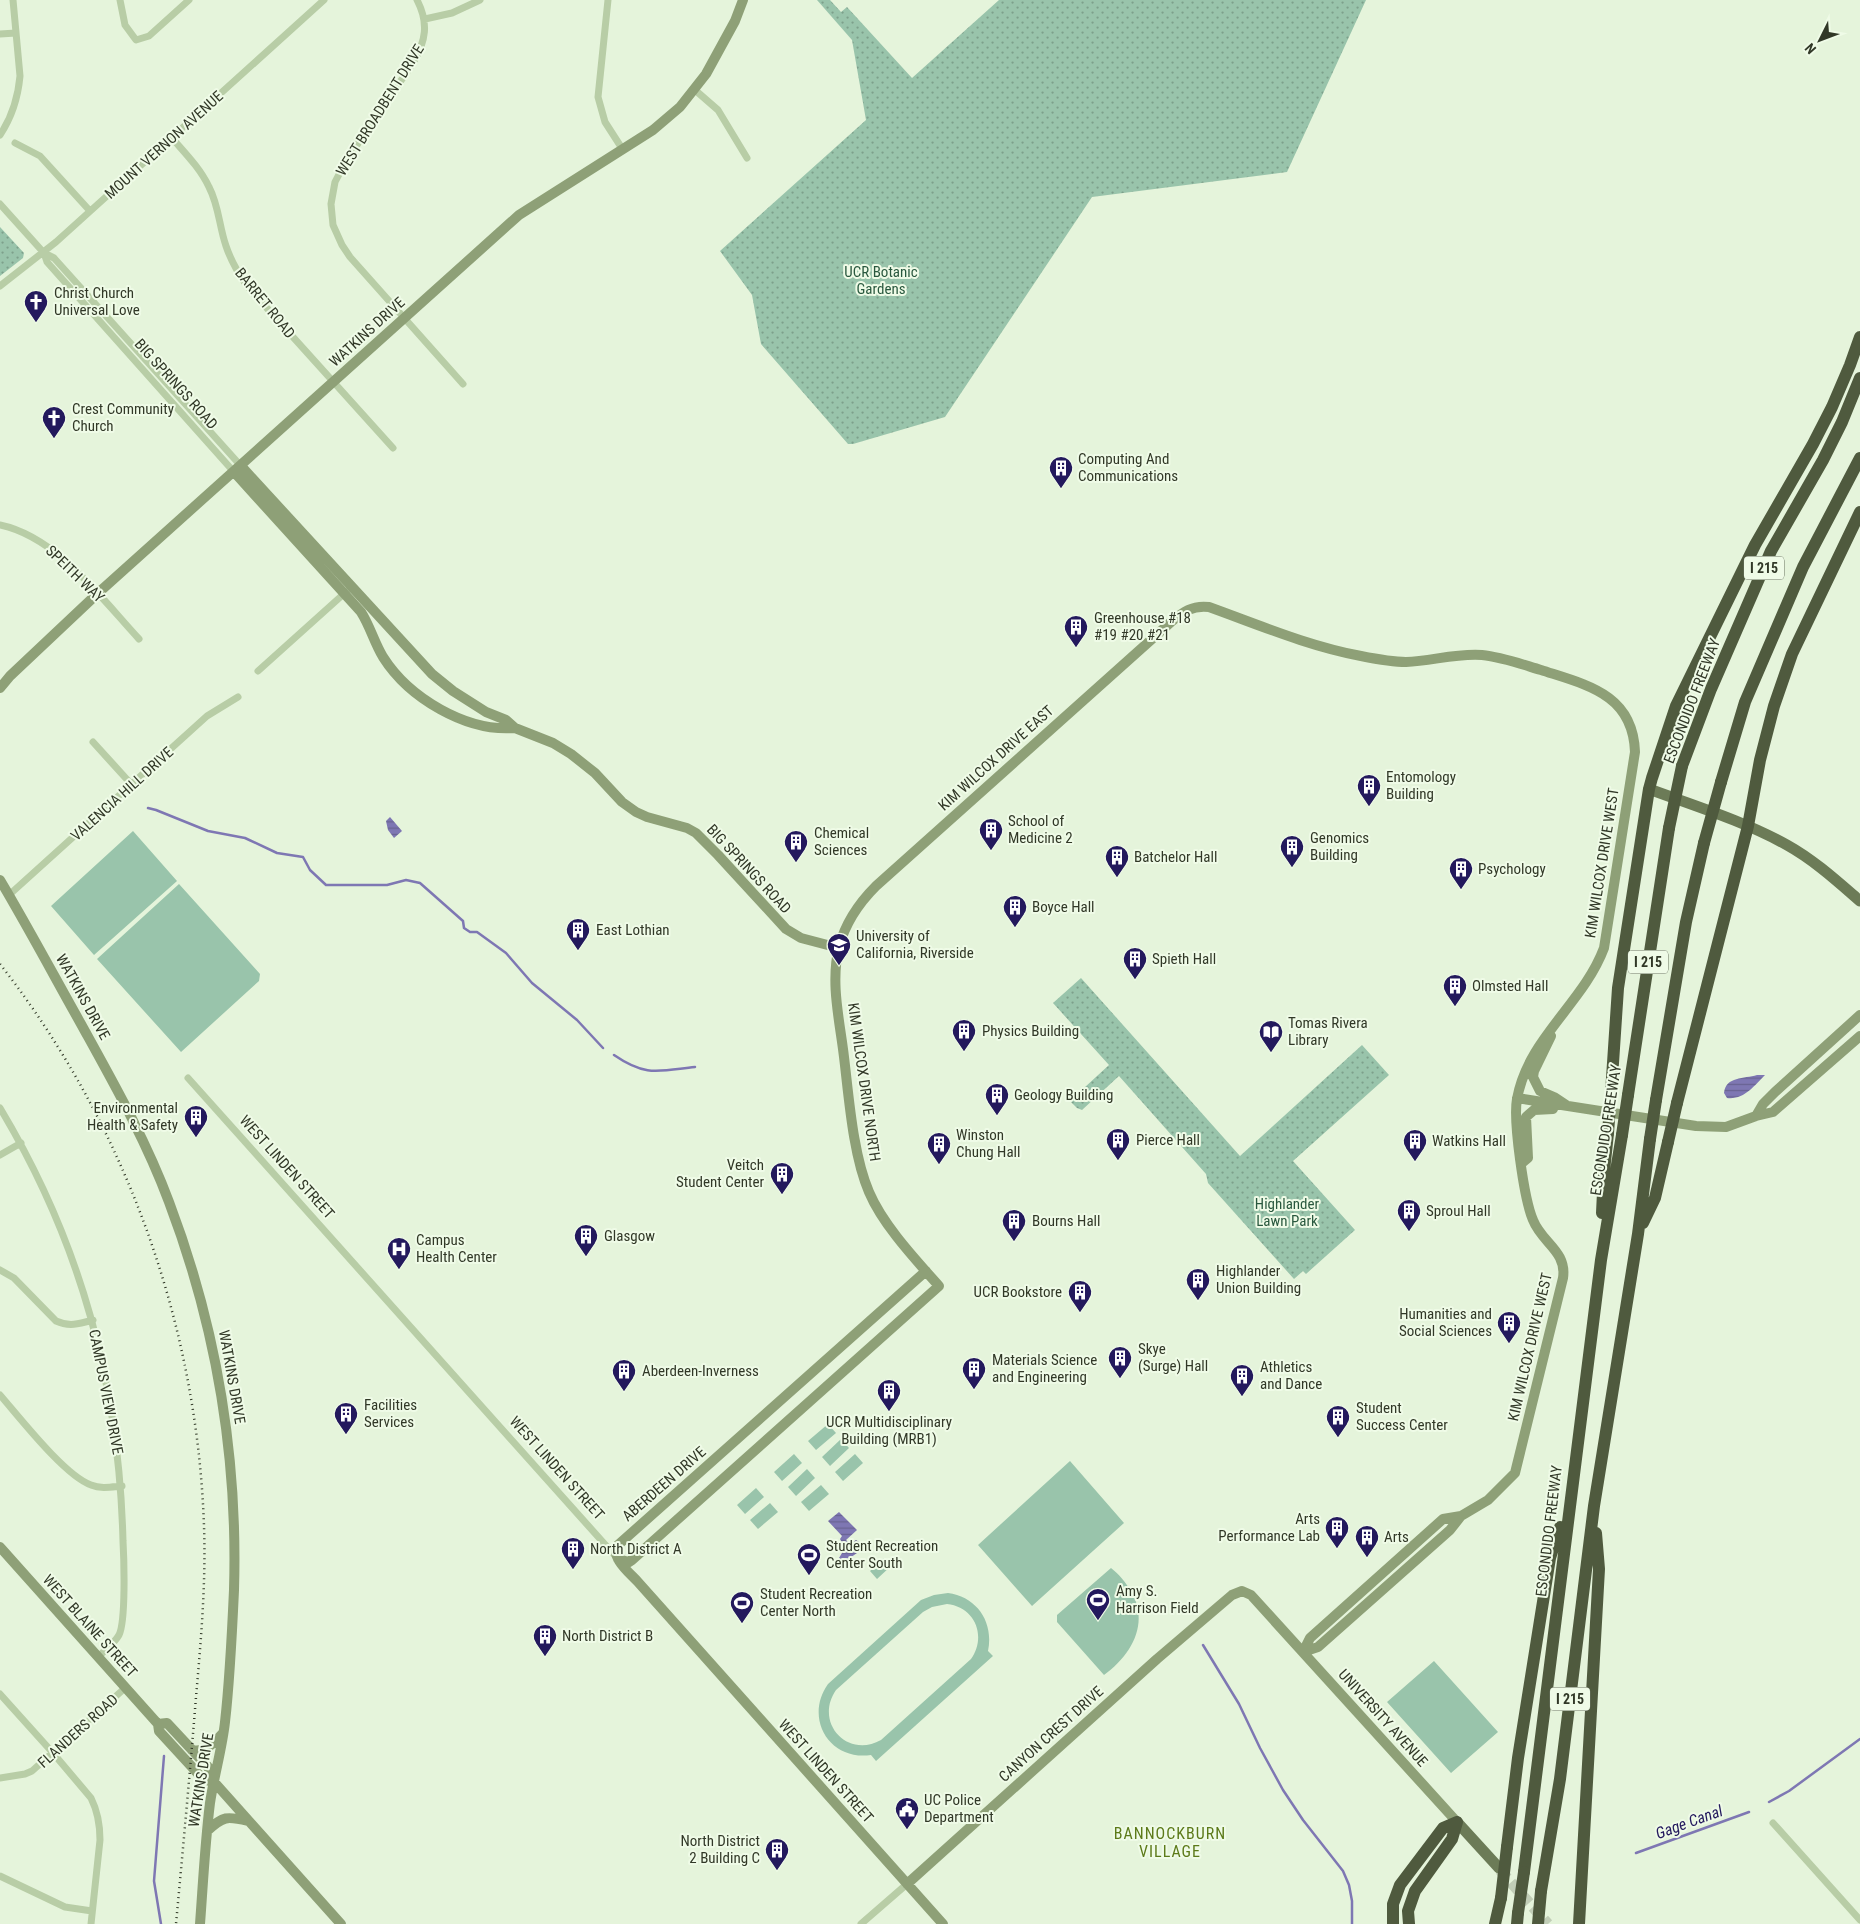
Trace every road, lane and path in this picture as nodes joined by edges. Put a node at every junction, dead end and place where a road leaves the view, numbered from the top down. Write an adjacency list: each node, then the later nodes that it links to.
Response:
1 (13, 0): 10 (street)
2 (120, 0): 3 (street)
3 (189, 0)
4 (324, 0): 14 (street, MOUNT VERNON AVENUE)
5 (417, 0): 9 (street, WEST BROADBENT DRIVE)
6 (480, 0): 9 (street)
7 (608, 0): 16 (street)
8 (743, 0): 12 (street, WATKINS DRIVE)
9 (425, 19): 22 (street, WEST BROADBENT DRIVE)
10 (16, 33): 11 (street); 13 (street)
11 (0, 34)
12 (695, 90): 16 (street, WATKINS DRIVE); 17 (street)
13 (0, 135)
14 (172, 138): 19 (street, MOUNT VERNON AVENUE); 25 (street, BARRET ROAD)
15 (15, 144): 19 (street)
16 (623, 150): 22 (street, WATKINS DRIVE)
17 (747, 158)
18 (0, 204): 20 (street, BIG SPRINGS ROAD)
19 (90, 211): 20 (street, MOUNT VERNON AVENUE)
20 (44, 253): 21 (street, MOUNT VERNON AVENUE); 29 (street, BIG SPRINGS ROAD)
21 (0, 286)
22 (404, 319): 25 (street, WATKINS DRIVE); 26 (street, WEST BROADBENT DRIVE)
23 (1860, 337): 42 (highway)
24 (1860, 378): 60 (highway, ESCONDIDO FREEWAY / I 215, bridge)
25 (334, 382): 27 (street, BARRET ROAD); 29 (street, WATKINS DRIVE)
26 (463, 384)
27 (392, 448)
28 (1860, 458): 59 (highway, I 215, bridge)
29 (237, 469): 32 (street, BIG SPRINGS ROAD); 33 (street, WATKINS DRIVE)
30 (1860, 512): 43 (highway)
31 (0, 525): 33 (street, SPEITH WAY)
32 (348, 590): 36 (street); 39 (street, BIG SPRINGS ROAD); 39 (street, BIG SPRINGS ROAD)
33 (97, 594): 35 (street, SPEITH WAY); 37 (street, WATKINS DRIVE)
34 (1194, 607): 47 (street, KIM WILCOX DRIVE EAST); 49 (street, KIM WILCOX DRIVE WEST)
35 (139, 639)
36 (258, 671)
37 (0, 688)
38 (238, 697): 41 (street, VALENCIA HILL DRIVE)
39 (516, 728): 47 (street, BIG SPRINGS ROAD)
40 (93, 742): 41 (street)
41 (132, 785): 45 (street, VALENCIA HILL DRIVE)
42 (1649, 789): 43 (main road); 60 (highway, bridge)
43 (1748, 826): 46 (main road); 59 (highway, bridge)
44 (0, 880): 45 (street, WATKINS DRIVE)
45 (9, 895): 76 (street, WATKINS DRIVE)
46 (1860, 901)
47 (839, 948): 62 (street, KIM WILCOX DRIVE NORTH)
48 (1860, 1015): 55 (street)
49 (1558, 1020): 52 (street, KIM WILCOX DRIVE WEST); 53 (street)
50 (1860, 1036): 55 (street)
51 (188, 1078): 69 (street, WEST LINDEN STREET)
52 (1517, 1098): 53 (street); 58 (street, KIM WILCOX DRIVE WEST)
53 (1568, 1107): 55 (street); 58 (street)
54 (0, 1108): 56 (street, CAMPUS VIEW DRIVE)
55 (1756, 1116)
56 (21, 1143): 57 (street); 63 (street, CAMPUS VIEW DRIVE)
57 (0, 1155)
58 (1522, 1163): 71 (street, KIM WILCOX DRIVE WEST)
59 (1638, 1234): 67 (highway, I 215)
60 (1601, 1260): 66 (highway, ESCONDIDO FREEWAY / I 215)
61 (0, 1270): 63 (street)
62 (926, 1271): 69 (street, ABERDEEN DRIVE); 69 (street, KIM WILCOX DRIVE NORTH)
63 (93, 1320): 65 (street, CAMPUS VIEW DRIVE)
64 (0, 1395): 65 (street)
65 (122, 1486): 72 (street, CAMPUS VIEW DRIVE)
66 (1569, 1501): 89 (highway, ESCONDIDO FREEWAY / I 215, bridge); 98 (highway, bridge)
67 (1594, 1506): 99 (highway, I 215, bridge); 100 (highway)
68 (0, 1547): 72 (street, WEST BLAINE STREET)
69 (618, 1559): 87 (street, WEST LINDEN STREET)
70 (1242, 1591): 71 (street, UNIVERSITY AVENUE); 87 (street, CANYON CREST DRIVE)
71 (1303, 1652): 82 (street, UNIVERSITY AVENUE)
72 (98, 1657): 73 (street, WEST BLAINE STREET)
73 (125, 1688): 75 (street, WEST BLAINE STREET); 78 (street, FLANDERS ROAD)
74 (0, 1694): 78 (street)
75 (158, 1724): 77 (street, WEST BLAINE STREET); 80 (street, WEST BLAINE STREET)
76 (223, 1732): 77 (street); 80 (street, WATKINS DRIVE)
77 (192, 1750): 80 (street, WEST BLAINE STREET)
78 (53, 1753): 79 (street, FLANDERS ROAD); 88 (street)
79 (0, 1778)
80 (214, 1784): 81 (street, WEST BLAINE STREET); 84 (street, WATKINS DRIVE)
81 (248, 1821): 84 (street); 93 (street, WEST BLAINE STREET)
82 (1458, 1822): 85 (main road, UNIVERSITY AVENUE); 96 (highway); 97 (highway)
83 (1773, 1824): 90 (street)
84 (208, 1831): 92 (street, WATKINS DRIVE)
85 (1499, 1868)
86 (0, 1876): 88 (street)
87 (907, 1884): 94 (street, CANYON CREST DRIVE); 95 (street, WEST LINDEN STREET)
88 (92, 1911): 91 (street)
89 (1517, 1919)
90 (1860, 1920)
91 (91, 1924)
92 (200, 1924)
93 (341, 1924)
94 (861, 1924)
95 (942, 1924)
96 (1393, 1924)
97 (1409, 1924)
98 (1495, 1924)
99 (1538, 1924)
100 (1579, 1924)

